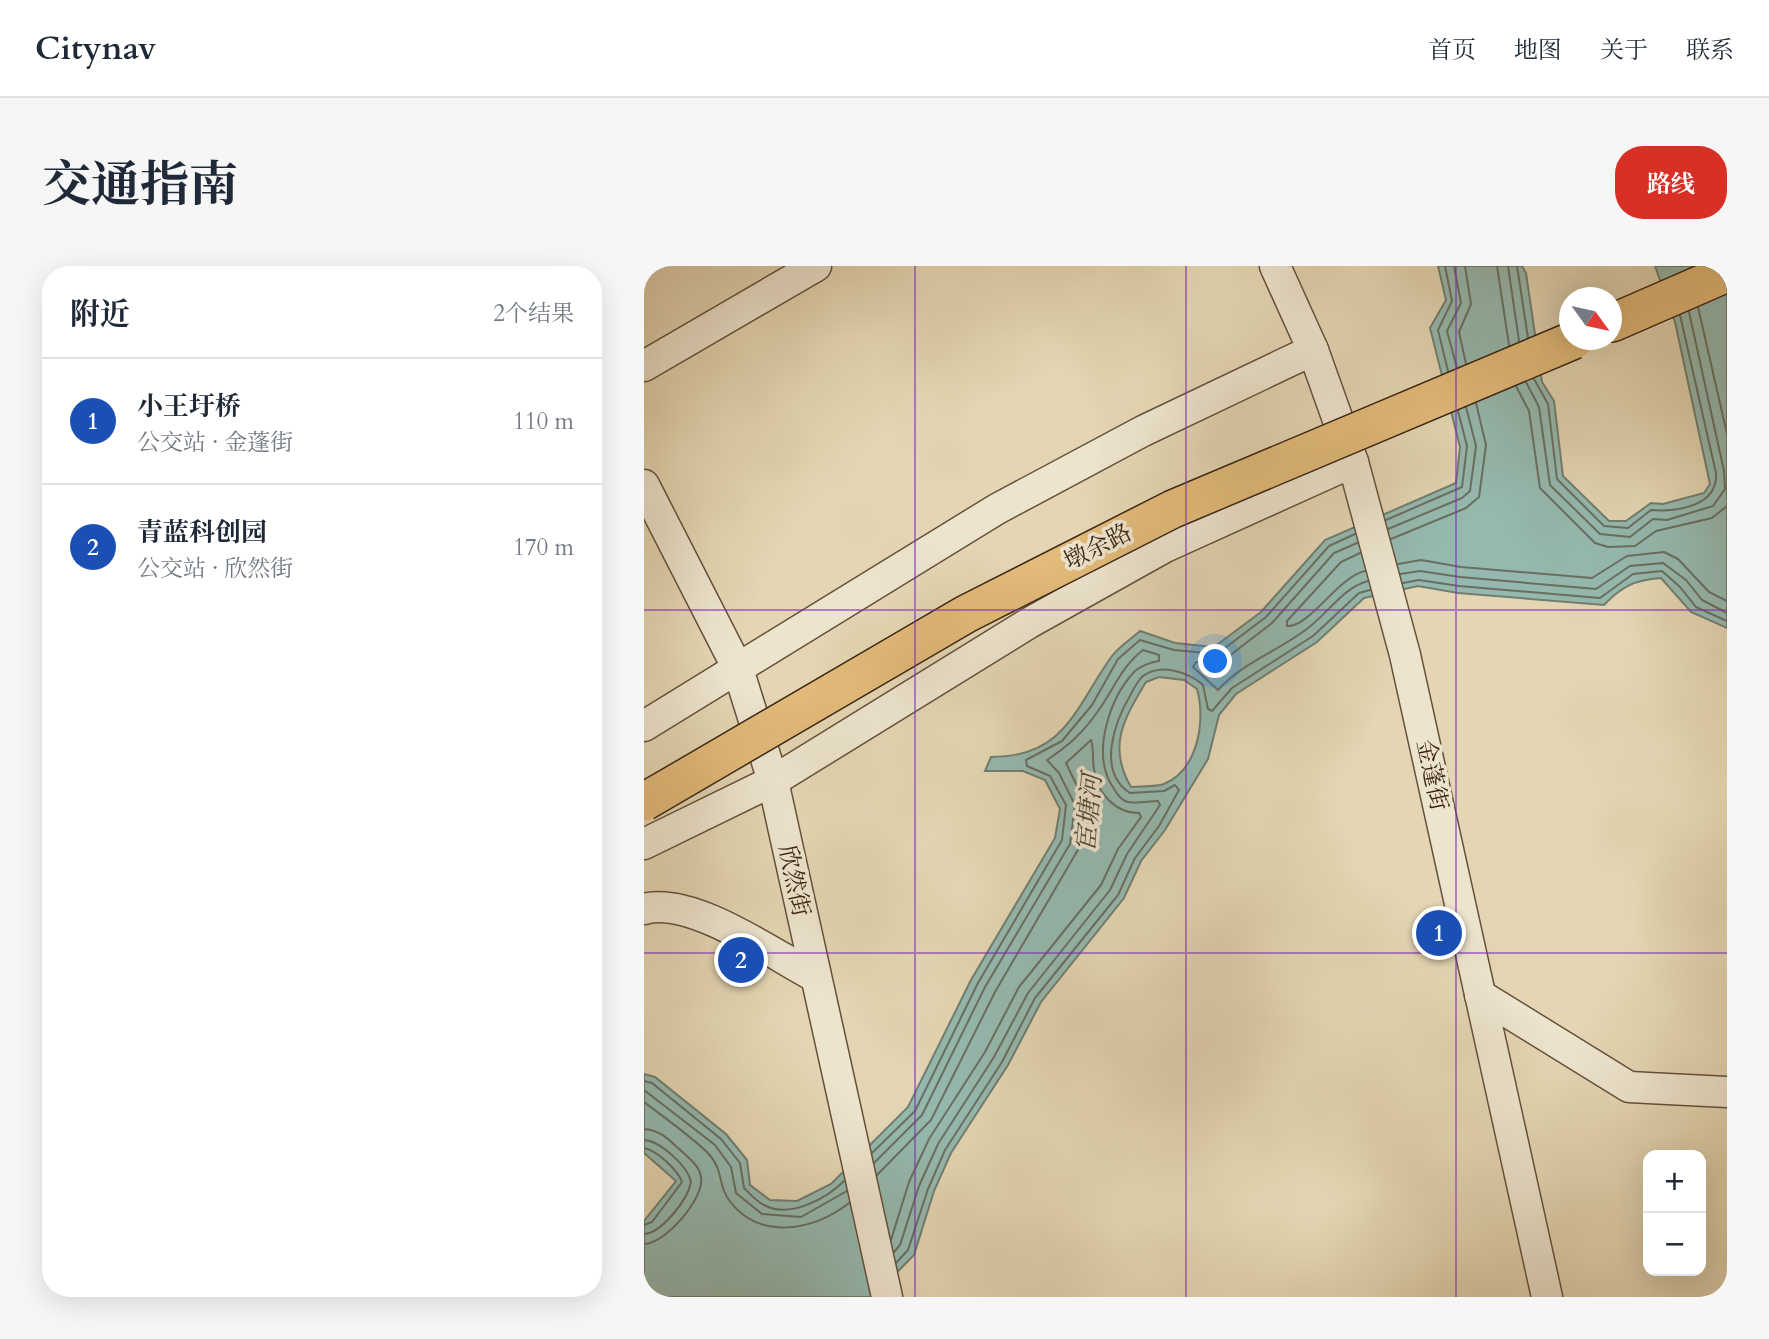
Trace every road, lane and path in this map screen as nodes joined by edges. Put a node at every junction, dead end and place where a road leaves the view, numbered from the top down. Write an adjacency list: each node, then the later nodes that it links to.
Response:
1 (816, 266): 10 (street)
2 (1275, 266): 9 (street, 金蓬街)
3 (1685, 266): 5 (main road)
4 (1727, 273): 6 (main road)
5 (1622, 294)
6 (1622, 319)
7 (1559, 321): 15 (main road, 墩余路)
8 (1559, 346): 17 (main road, 墩余路, bridge)
9 (1312, 350): 11 (street, 金蓬街); 13 (street)
10 (644, 366)
11 (1353, 461): 16 (street, 墩余路); 21 (street, 金蓬街)
12 (644, 485): 13 (street, 欣然街)
13 (738, 669): 14 (street); 16 (street, 欣然街)
14 (644, 726)
15 (644, 774)
16 (773, 781): 18 (street, 墩余路); 20 (street, 欣然街)
17 (644, 802)
18 (644, 845)
19 (644, 909): 20 (street)
20 (814, 976): 23 (street, 欣然街)
21 (1480, 995): 22 (street); 24 (street, 金蓬街)
22 (1727, 1092)
23 (887, 1297)
24 (1547, 1297)

